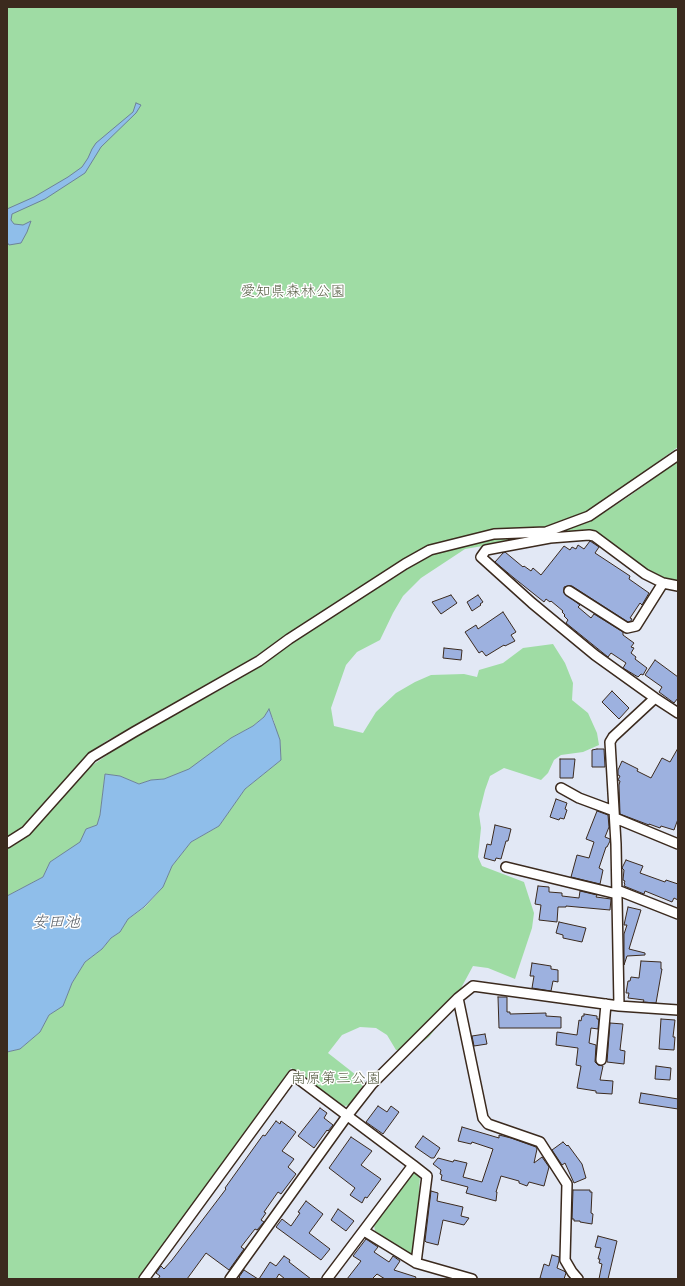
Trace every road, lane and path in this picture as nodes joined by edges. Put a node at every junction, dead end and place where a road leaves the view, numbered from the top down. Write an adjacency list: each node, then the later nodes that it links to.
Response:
1 (678, 456): 2 (street)
2 (546, 535): 3 (street); 6 (street); 10 (street)
3 (663, 582): 4 (street); 5 (street)
4 (678, 586)
5 (569, 591)
6 (654, 698): 7 (street); 9 (street)
7 (677, 710)
8 (561, 788): 9 (street)
9 (614, 815): 11 (street); 13 (street)
10 (7, 843)
11 (678, 844)
12 (506, 867): 13 (street)
13 (617, 892): 14 (street); 17 (street)
14 (678, 914)
15 (458, 998): 16 (street); 20 (street); 28 (street)
16 (606, 1004): 17 (street); 19 (street)
17 (619, 1006): 18 (street)
18 (678, 1010)
19 (600, 1060)
20 (347, 1116): 21 (street); 24 (street); 25 (street)
21 (413, 1165): 22 (street); 23 (street)
22 (364, 1231): 23 (street); 26 (street)
23 (416, 1263): 27 (street)
24 (144, 1279)
25 (230, 1279)
26 (327, 1279)
27 (472, 1279)
28 (578, 1279)

